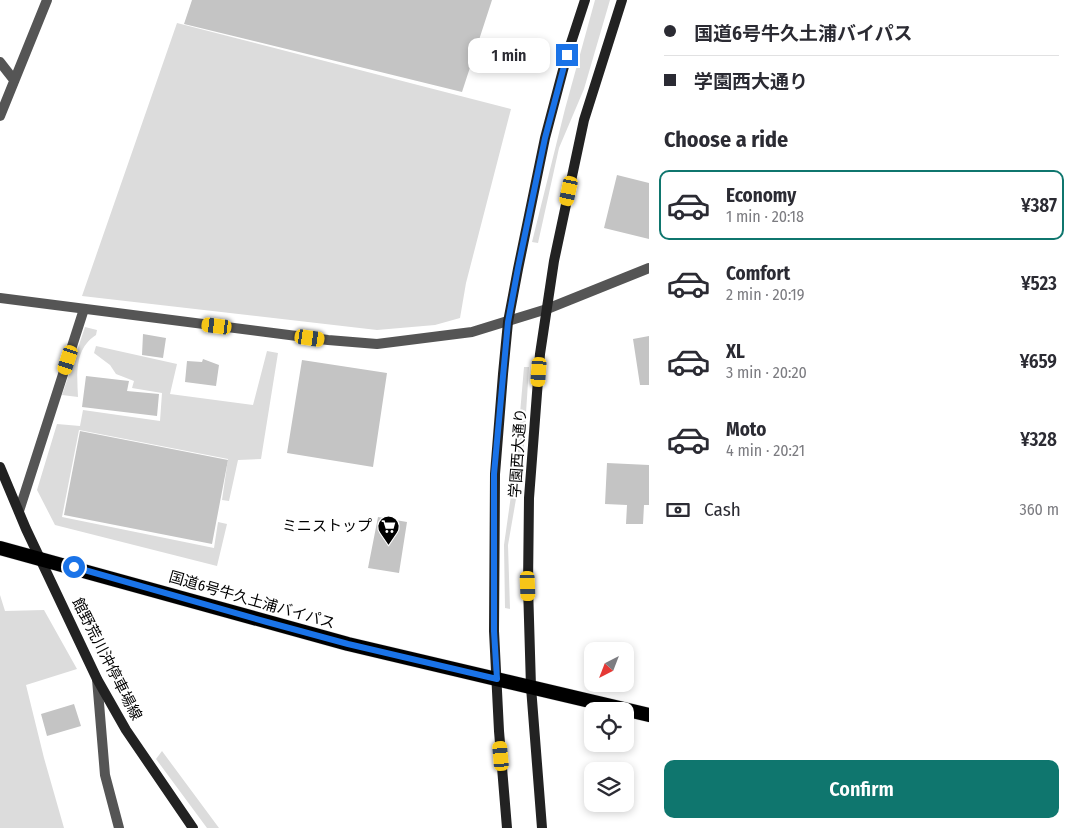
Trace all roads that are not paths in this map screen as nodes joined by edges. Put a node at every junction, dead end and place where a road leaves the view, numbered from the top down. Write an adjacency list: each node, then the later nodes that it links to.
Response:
1 (47, 0): 5 (street)
2 (585, 0): 11 (main road, 学園西大通り)
3 (622, 0): 10 (main road, 学園西大通り)
4 (0, 62): 5 (street)
5 (14, 80): 6 (street)
6 (0, 116)
7 (649, 268): 10 (street)
8 (0, 298): 9 (street)
9 (84, 309): 11 (street); 13 (street)
10 (547, 309): 11 (street); 18 (main road, 学園西大通り)
11 (508, 322): 17 (main road, 学園西大通り)
12 (0, 467): 13 (main road, 館野荒川沖停車場線)
13 (19, 511): 15 (main road, 館野荒川沖停車場線)
14 (0, 548): 15 (highway, 国道6号牛久土浦バイパス)
15 (40, 557): 16 (main road, 館野荒川沖停車場線); 17 (highway, 国道6号牛久土浦バイパス)
16 (97, 678): 20 (street); 21 (main road, 館野荒川沖停車場線)
17 (497, 679): 18 (highway, 国道6号牛久土浦バイパス); 22 (main road, 学園西大通り)
18 (530, 687): 19 (highway); 23 (main road, 学園西大通り)
19 (649, 715)
20 (119, 828)
21 (193, 828)
22 (507, 828)
23 (542, 828)

